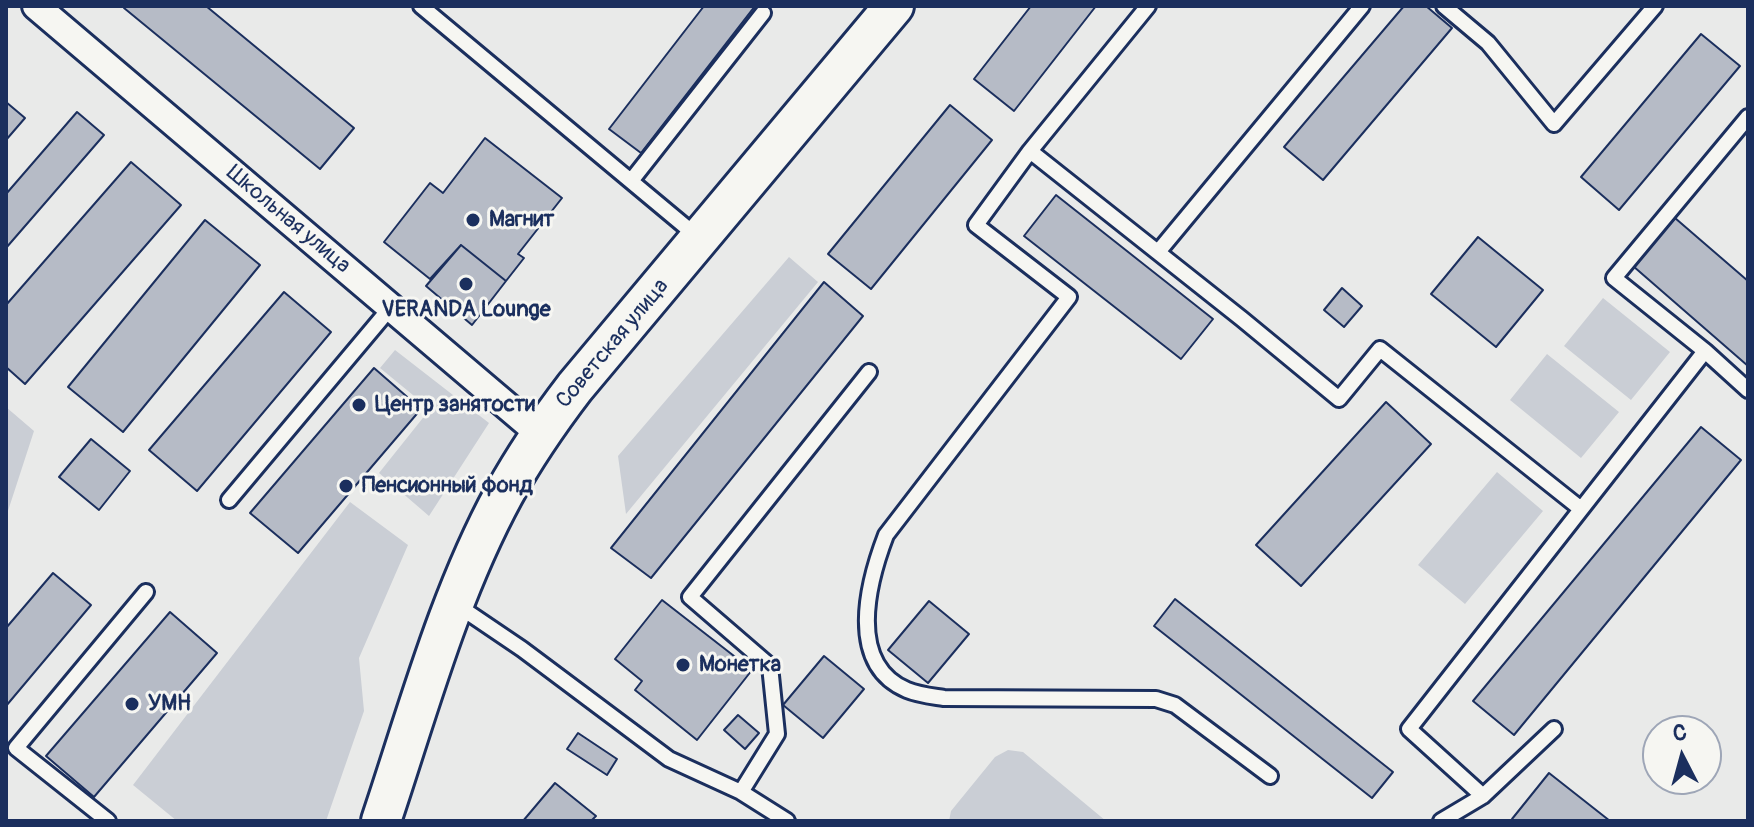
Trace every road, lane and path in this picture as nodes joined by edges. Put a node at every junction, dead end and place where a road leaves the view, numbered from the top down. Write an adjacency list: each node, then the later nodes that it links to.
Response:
1 (36, 6): 14 (street, Школьная улица)
2 (421, 6): 11 (lane)
3 (894, 6): 12 (main road, Советская улица)
4 (1148, 6): 10 (lane)
5 (1362, 6): 13 (lane)
6 (1444, 6): 7 (lane)
7 (1653, 7)
8 (763, 13): 11 (lane)
9 (1748, 117): 15 (lane)
10 (1030, 151): 13 (lane); 24 (lane)
11 (631, 181): 12 (lane)
12 (700, 239): 18 (main road, Советская улица)
13 (1158, 252): 20 (lane)
14 (391, 307): 18 (street, Школьная улица); 19 (lane)
15 (1705, 351): 17 (lane); 20 (lane)
16 (869, 372): 25 (lane)
17 (1748, 390)
18 (540, 434): 22 (main road, Советская улица)
19 (229, 500)
20 (1581, 509): 26 (lane)
21 (146, 592): 27 (lane)
22 (454, 604): 25 (lane); 28 (main road, Советская улица)
23 (1554, 729): 26 (lane)
24 (1270, 776)
25 (741, 792): 29 (lane)
26 (1483, 796): 30 (lane)
27 (108, 821)
28 (381, 821)
29 (787, 821)
30 (1441, 821)

